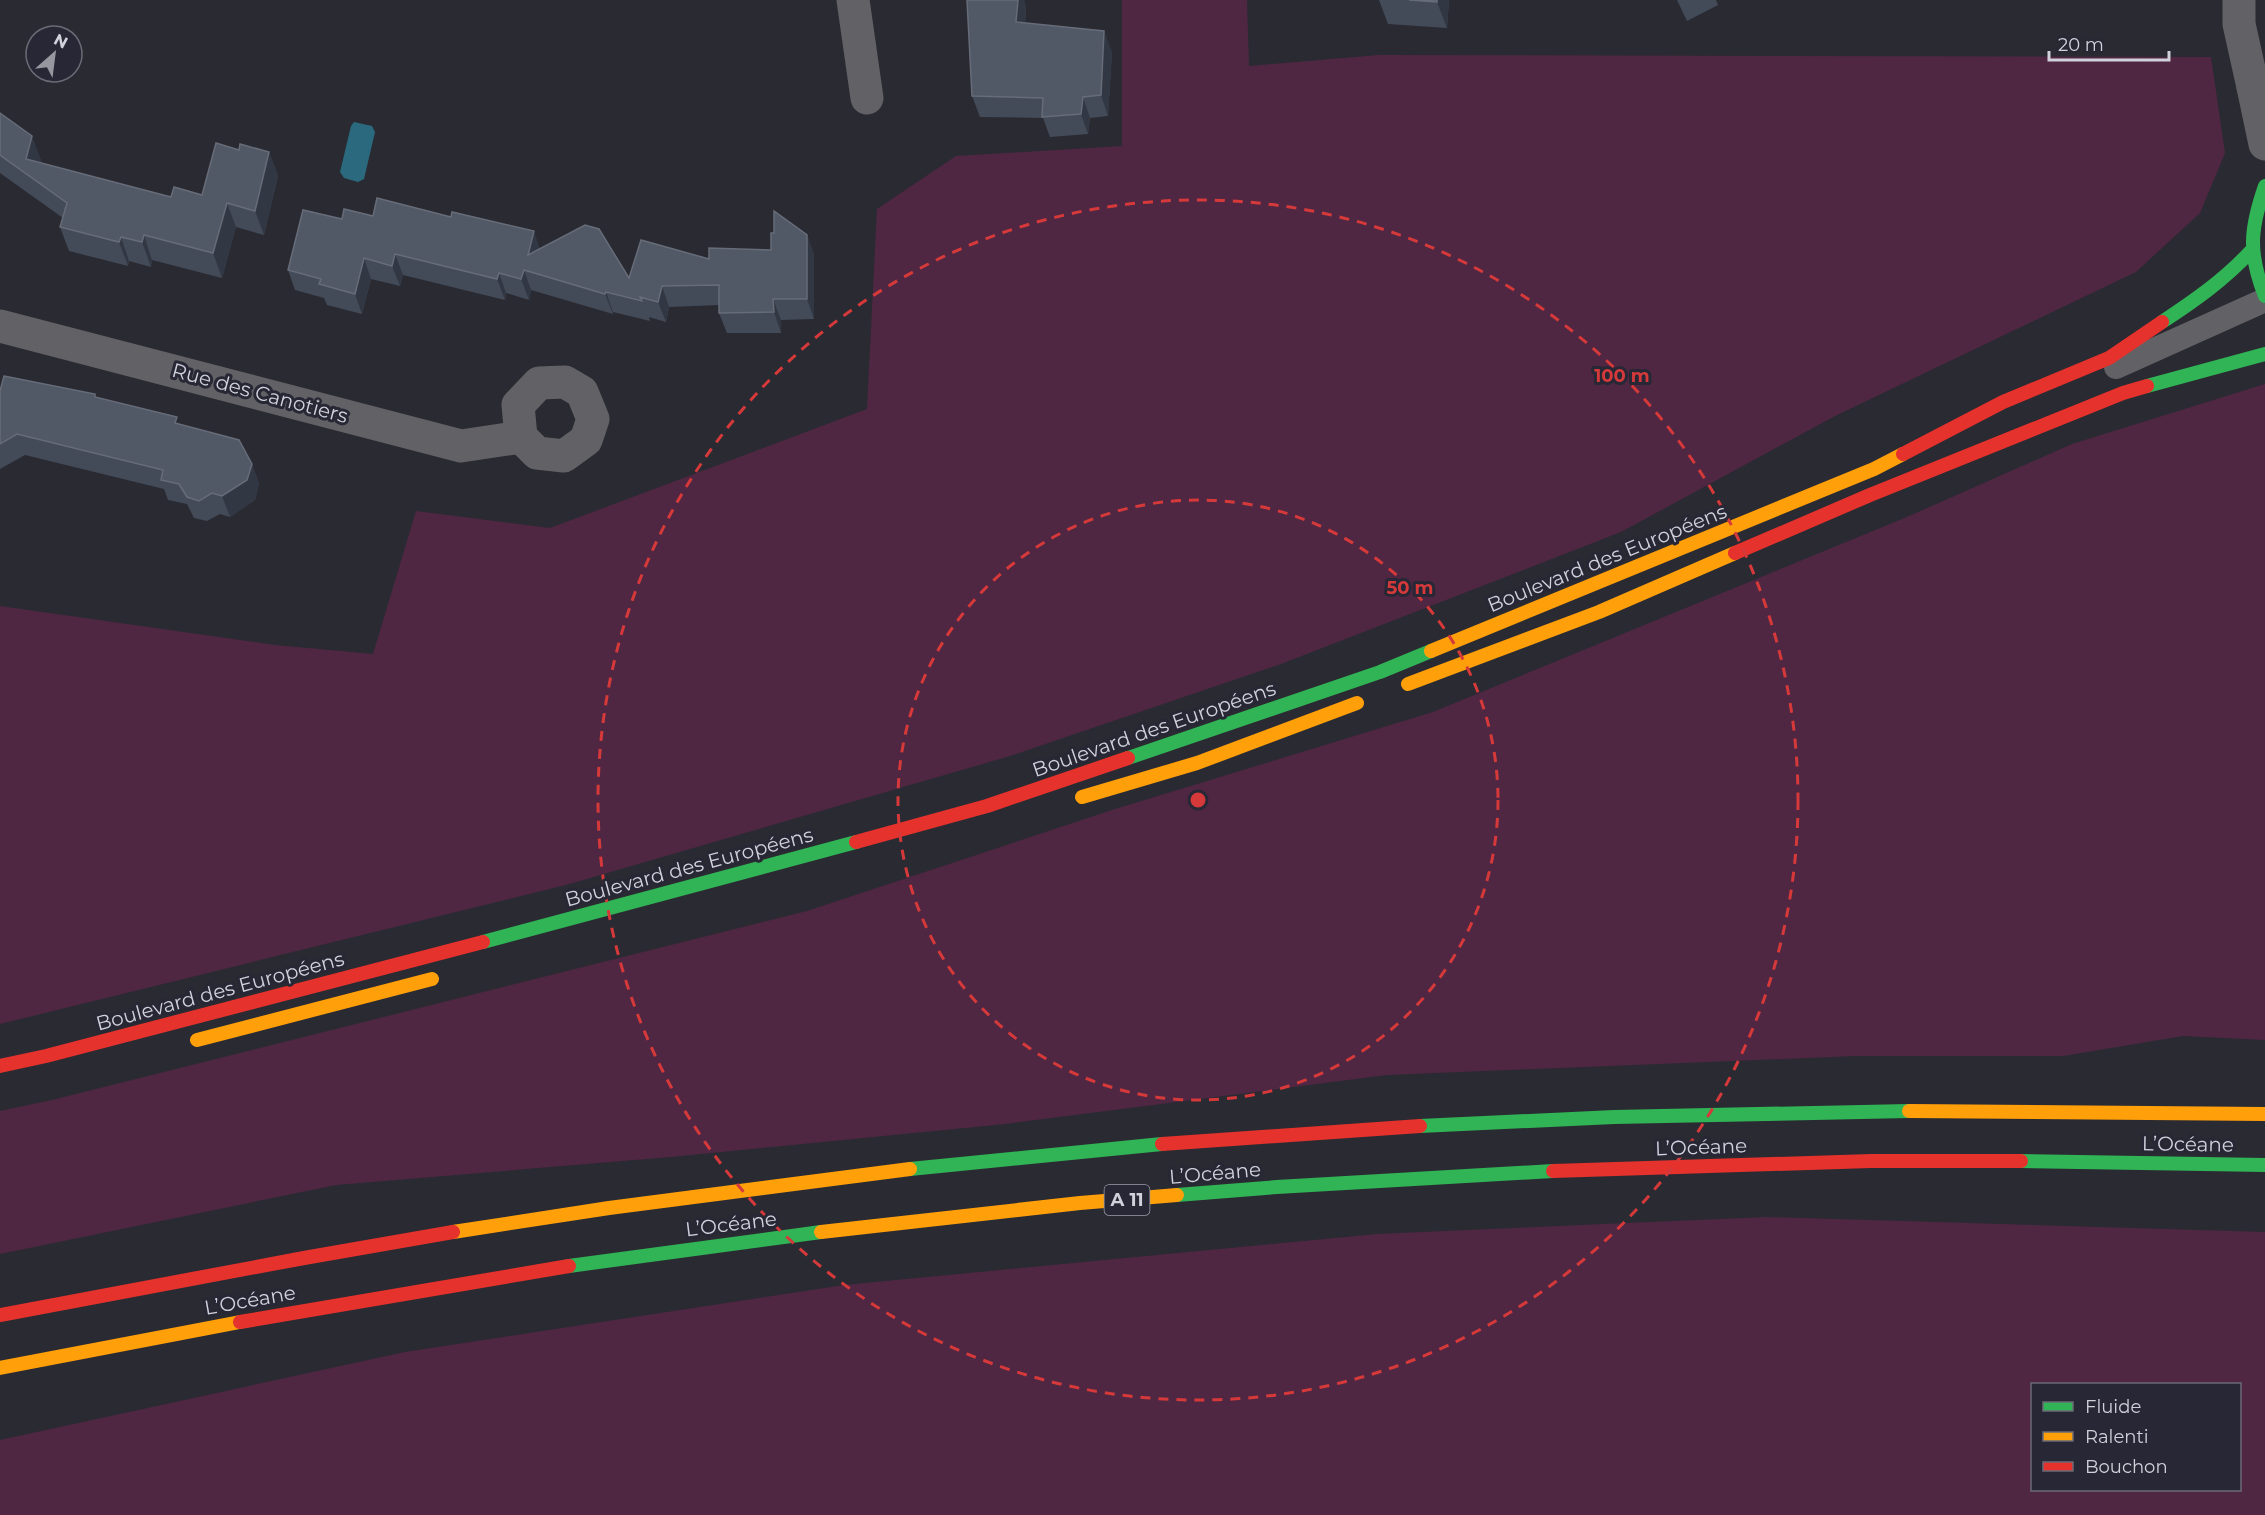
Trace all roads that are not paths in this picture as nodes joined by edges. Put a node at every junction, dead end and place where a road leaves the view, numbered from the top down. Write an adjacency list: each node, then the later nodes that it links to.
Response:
1 (854, 0): 4 (street)
2 (2239, 0): 3 (street)
3 (2259, 91): 5 (street)
4 (867, 98)
5 (2265, 144)
6 (2265, 186): 7 (main road)
7 (2250, 252): 8 (main road); 17 (main road, Boulevard des Européens)
8 (2265, 298): 18 (lane)
9 (0, 326): 11 (street, Rue des Canotiers)
10 (2265, 354): 12 (main road)
11 (521, 437)
12 (1398, 688)
13 (1364, 700): 14 (main road, Boulevard des Européens)
14 (1064, 802)
15 (441, 976): 16 (main road, Boulevard des Européens)
16 (186, 1042)
17 (0, 1066)
18 (0, 1077)
19 (2265, 1114): 21 (main road, L’Océane)
20 (2265, 1166): 22 (main road, L’Océane / A 11)
21 (0, 1315)
22 (0, 1368)

